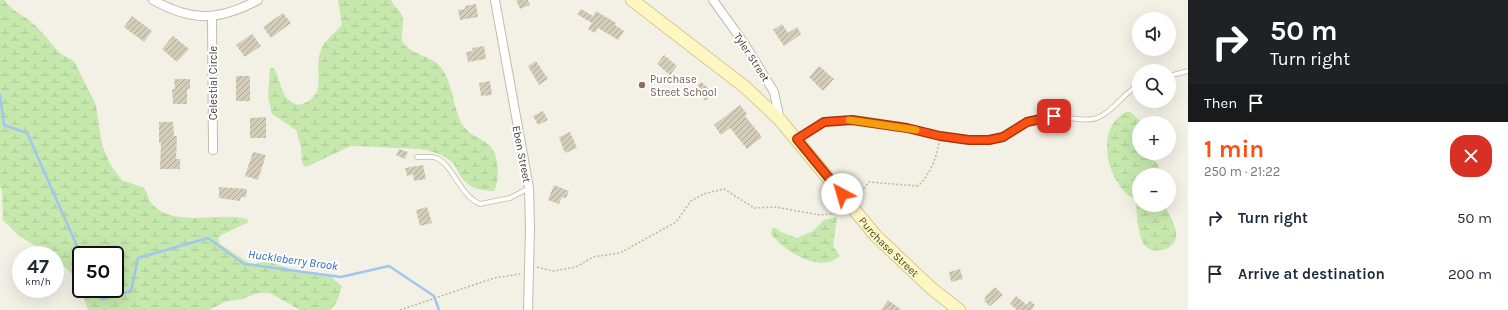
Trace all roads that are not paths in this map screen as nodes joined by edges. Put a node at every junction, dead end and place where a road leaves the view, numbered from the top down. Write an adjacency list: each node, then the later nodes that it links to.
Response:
1 (153, 0): 6 (street)
2 (258, 0): 6 (street)
3 (495, 0): 14 (street, Eben Street)
4 (632, 0): 10 (main road, Purchase Street)
5 (713, 0): 10 (street, Tyler Street)
6 (212, 16): 12 (street, Celestial Circle)
7 (1188, 71): 8 (lane)
8 (1176, 74)
9 (1132, 90): 11 (lane)
10 (780, 120): 11 (main road, Purchase Street)
11 (797, 139): 16 (main road, Purchase Street)
12 (213, 150)
13 (417, 157): 14 (lane)
14 (529, 188): 15 (street, Eben Street)
15 (528, 310)
16 (959, 310)

